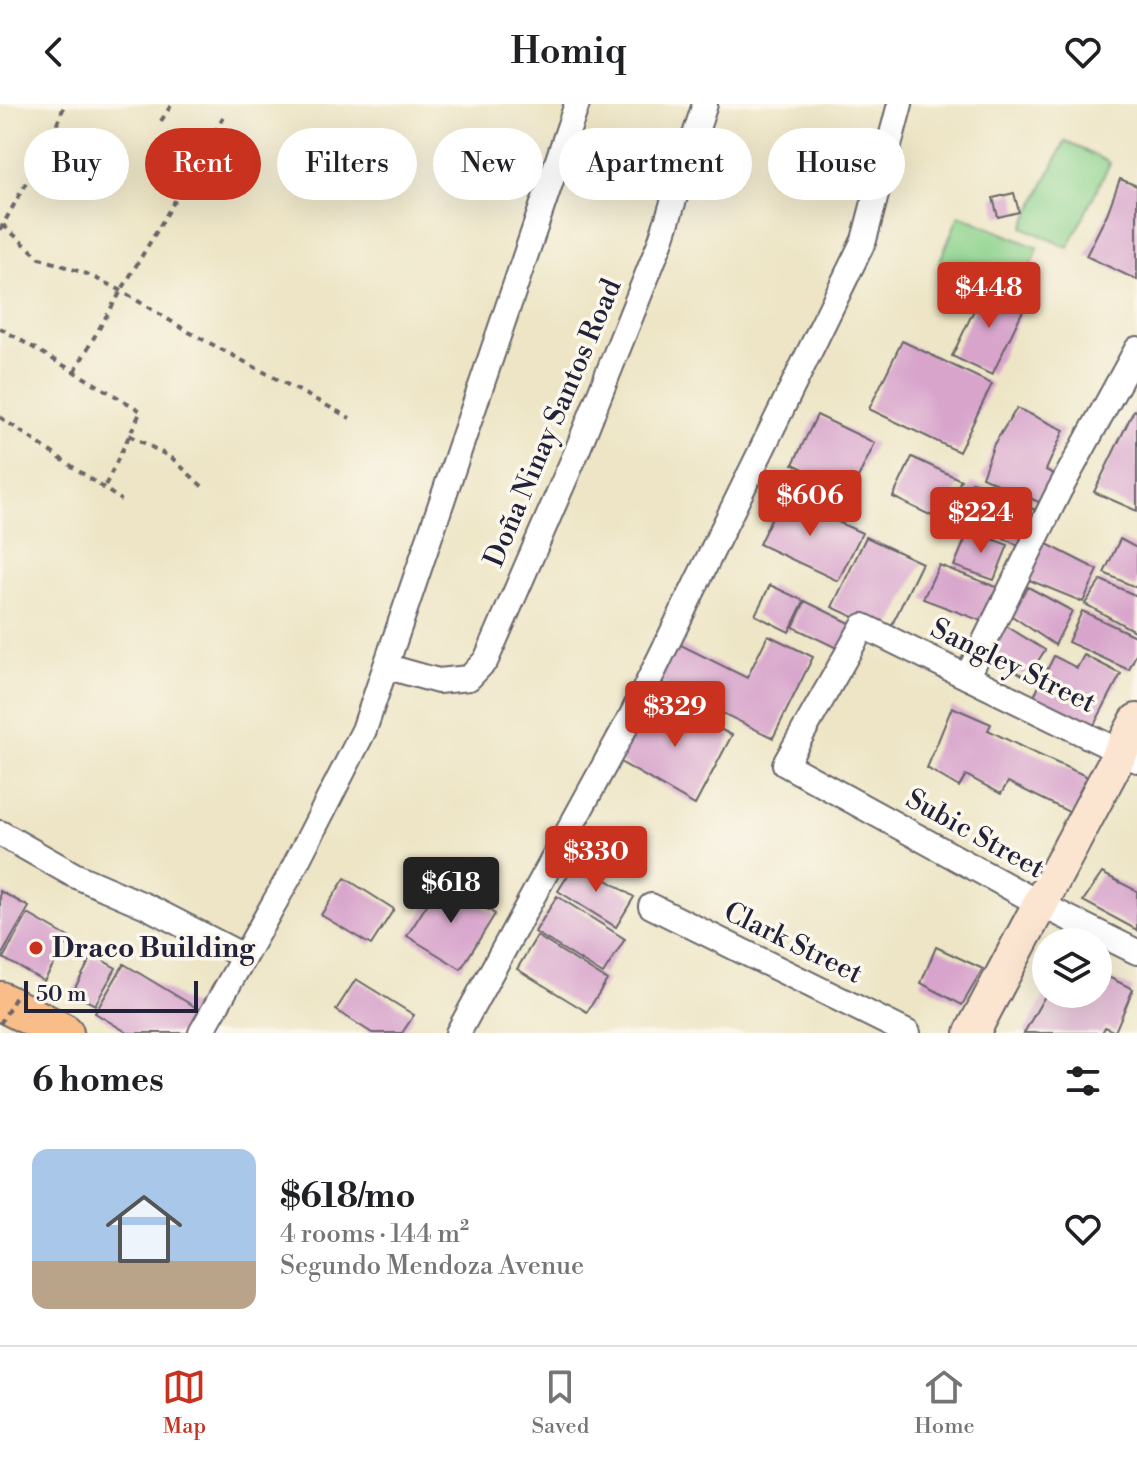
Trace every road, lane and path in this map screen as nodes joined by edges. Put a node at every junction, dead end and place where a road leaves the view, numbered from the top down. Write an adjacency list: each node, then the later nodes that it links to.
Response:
1 (65, 104): 8 (path)
2 (172, 104): 7 (path)
3 (577, 104): 19 (street)
4 (705, 104): 19 (street, Doña Ninay Santos Road)
5 (900, 104): 33 (street)
6 (226, 112): 9 (path)
7 (161, 121)
8 (1, 228): 9 (path)
9 (120, 290): 12 (path); 14 (path)
10 (0, 328): 12 (path)
11 (1137, 349): 20 (street)
12 (75, 371): 15 (path)
13 (0, 417): 16 (path)
14 (350, 418)
15 (129, 435): 16 (path); 17 (path)
16 (104, 488): 18 (path)
17 (204, 488)
18 (121, 500)
19 (388, 667): 28 (street)
20 (967, 677): 22 (street, Sangley Street); 23 (street, Sangley Street)
21 (1137, 721): 22 (street)
22 (1129, 756): 25 (street)
23 (785, 764): 25 (street, Subic Street)
24 (0, 833): 28 (street)
25 (1042, 905): 27 (street, Subic Street); 35 (street)
26 (651, 906): 34 (street, Clark Street)
27 (1137, 952)
28 (243, 956): 32 (street)
29 (8, 998): 30 (path, bridge); 31 (main road)
30 (0, 1024)
31 (64, 1033)
32 (201, 1033)
33 (458, 1033)
34 (908, 1033)
35 (972, 1033)

